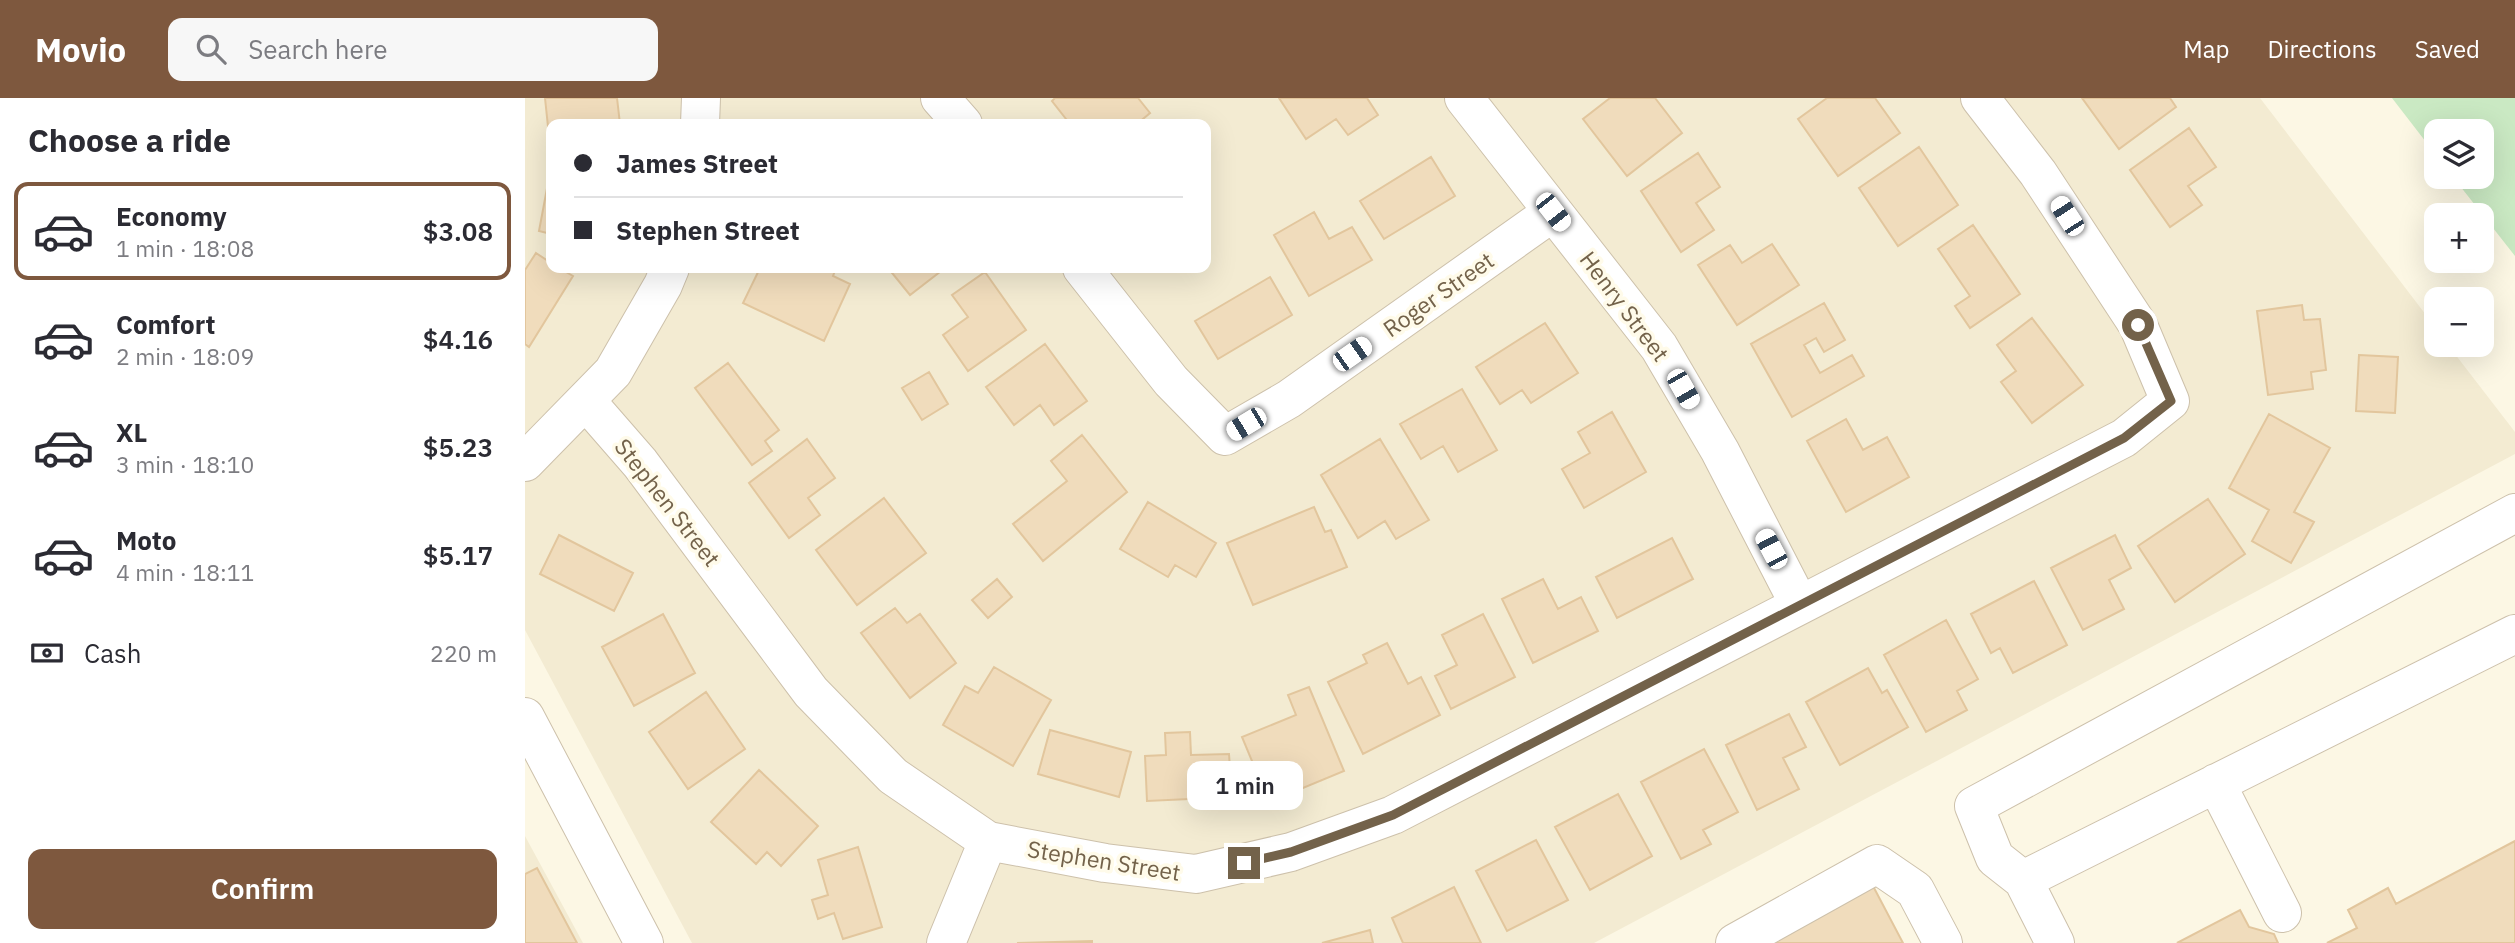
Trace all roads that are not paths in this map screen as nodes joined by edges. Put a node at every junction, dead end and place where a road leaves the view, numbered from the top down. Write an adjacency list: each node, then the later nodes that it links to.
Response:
1 (701, 98): 5 (street)
2 (940, 98): 6 (street)
3 (1464, 98): 7 (street, Henry Street)
4 (1980, 98): 13 (street, Stephen Street)
5 (700, 119)
6 (959, 119)
7 (1553, 212): 9 (street, Roger Street); 13 (street, Henry Street)
8 (668, 273): 10 (street)
9 (1086, 273)
10 (586, 401): 11 (street); 17 (street, Stephen Street)
11 (525, 462)
12 (2515, 513): 18 (street)
13 (1799, 604): 17 (street, Stephen Street)
14 (2515, 634): 16 (street)
15 (525, 717): 20 (street)
16 (2216, 783): 18 (street); 19 (street)
17 (988, 841): 21 (street)
18 (2023, 880): 24 (street)
19 (2282, 912)
20 (644, 943)
21 (946, 943)
22 (1735, 943): 23 (street)
23 (1943, 943)
24 (2055, 943)

